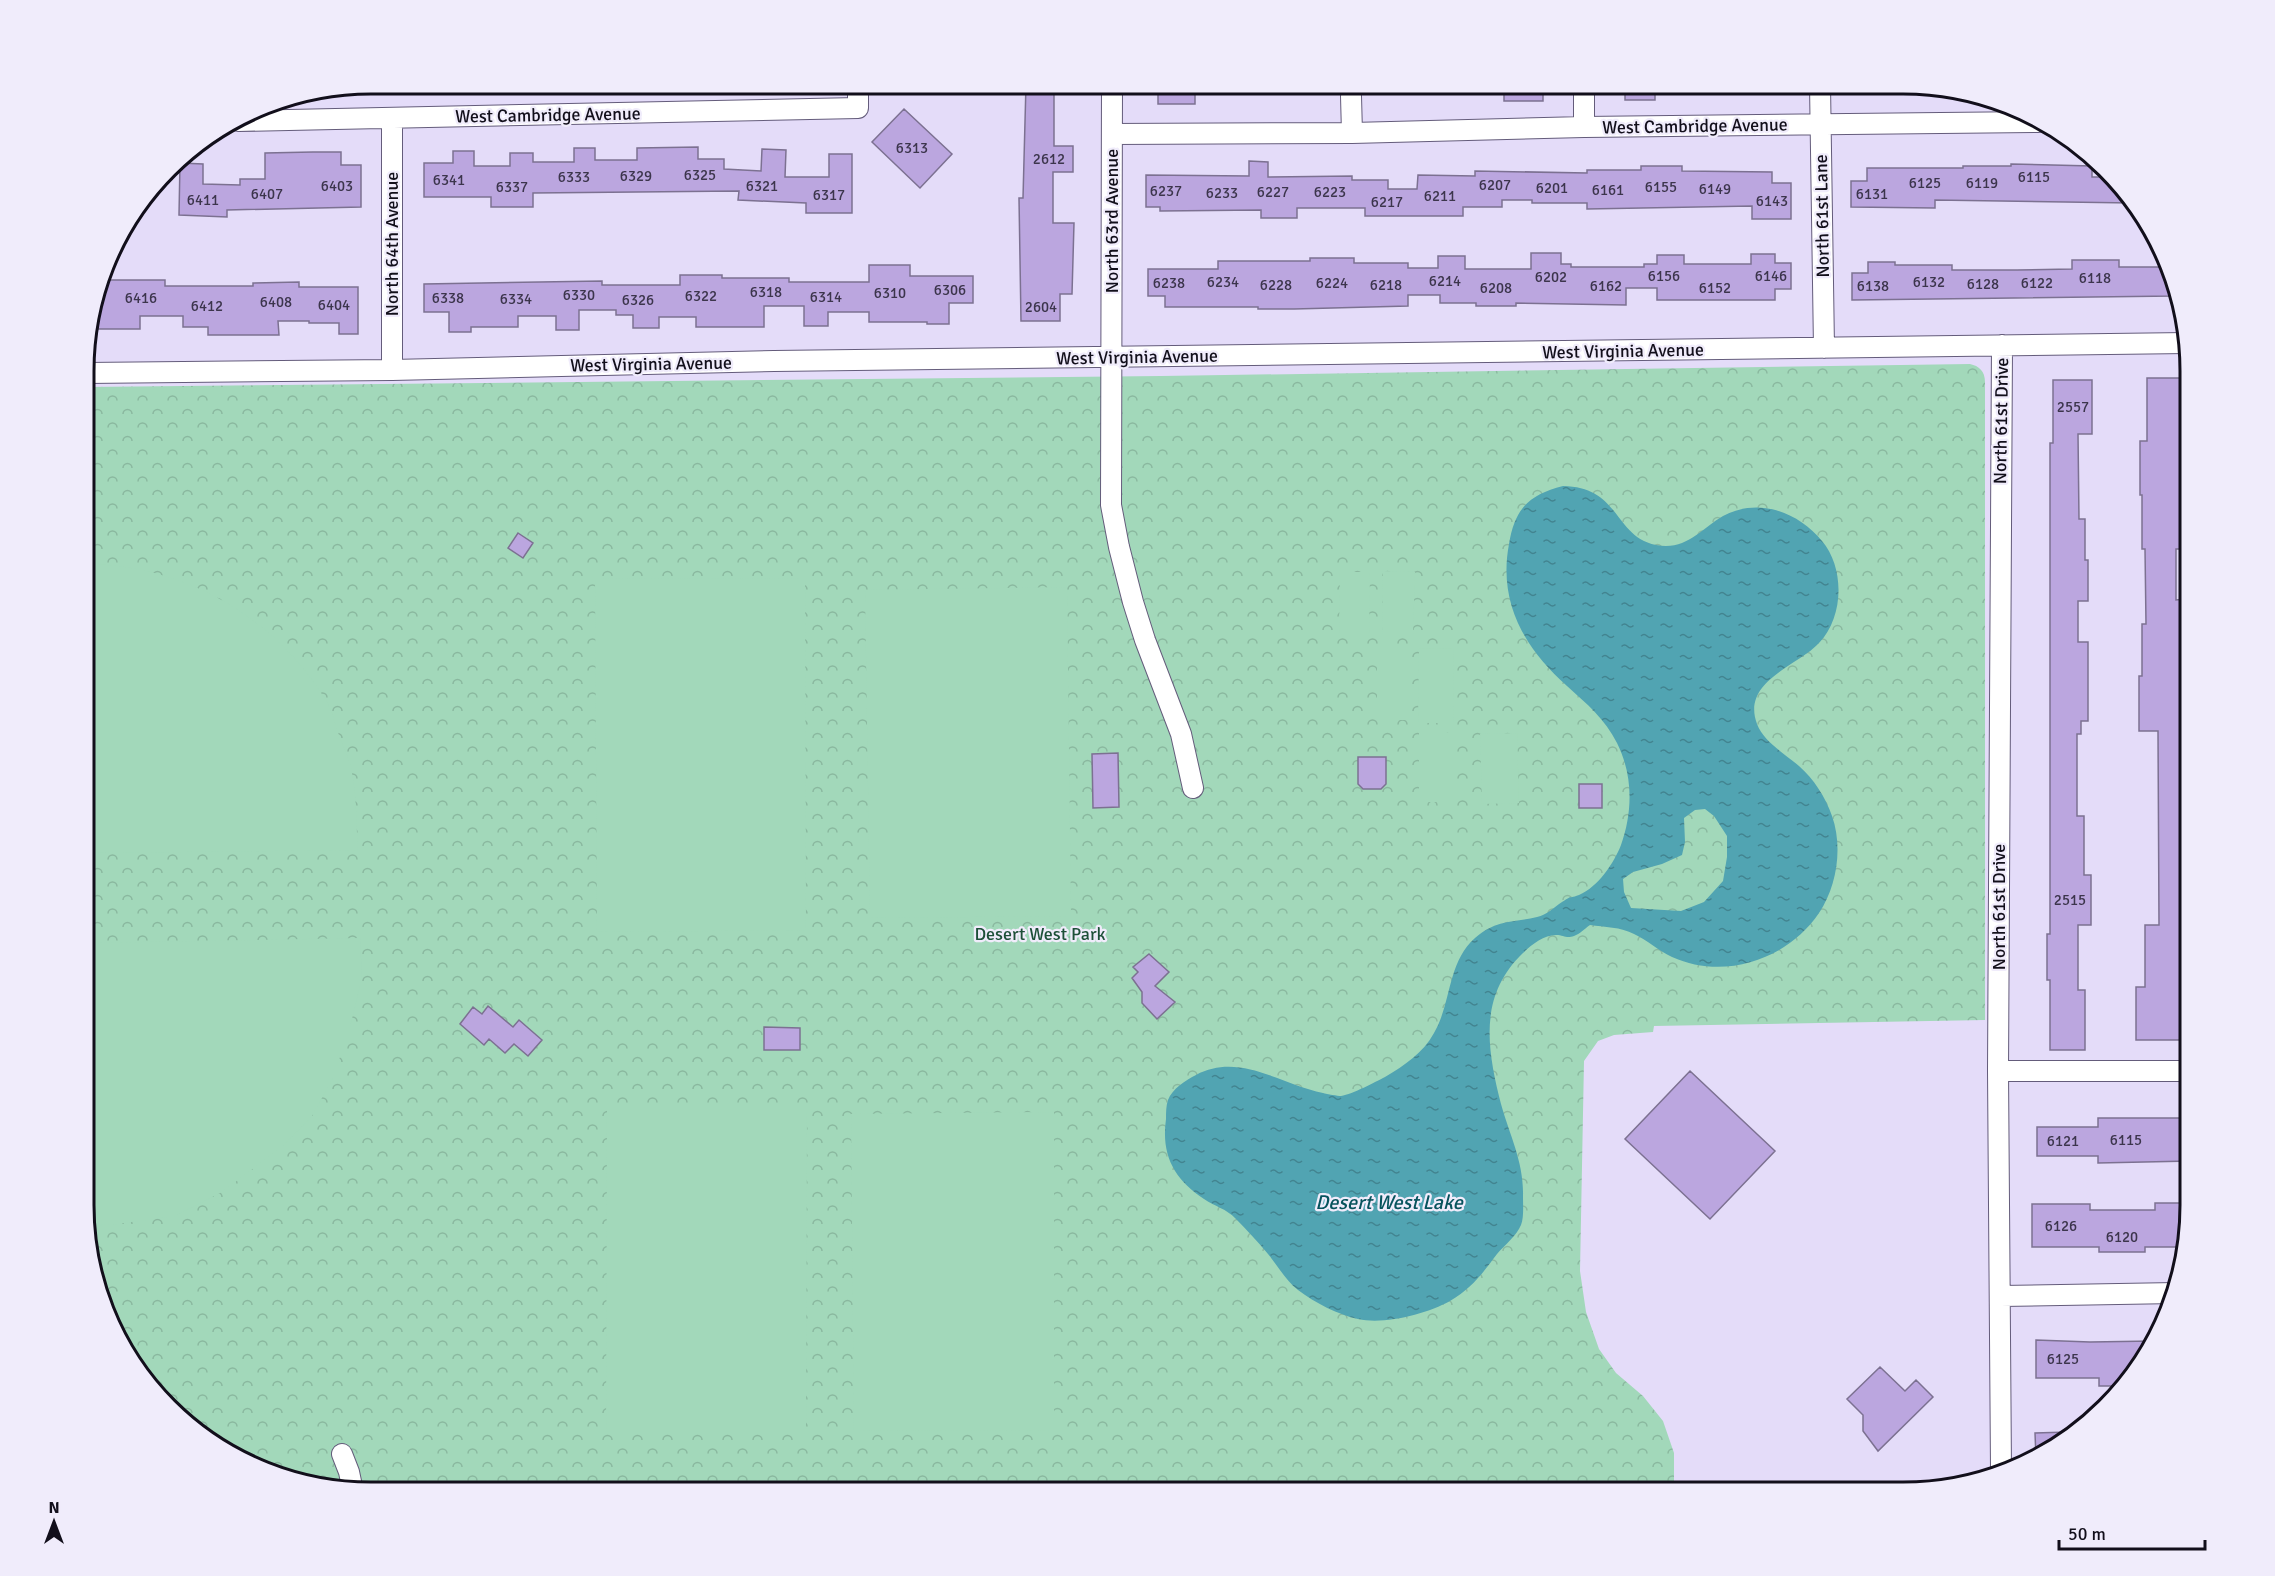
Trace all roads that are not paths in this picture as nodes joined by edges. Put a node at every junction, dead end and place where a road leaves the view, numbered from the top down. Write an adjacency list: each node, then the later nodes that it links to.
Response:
1 (858, 94): 6 (street, West Cambridge Avenue)
2 (1112, 94): 12 (street, North 63rd Avenue)
3 (1584, 94): 10 (street)
4 (1820, 94): 9 (street, North 61st Lane)
5 (1351, 96): 11 (street)
6 (392, 118): 7 (street, West Cambridge Avenue); 17 (street, North 64th Avenue)
7 (257, 120)
8 (2024, 122): 9 (street, West Cambridge Avenue)
9 (1821, 125): 10 (street, West Cambridge Avenue); 15 (street, North 61st Lane)
10 (1584, 127): 11 (street, West Cambridge Avenue)
11 (1352, 133): 12 (street, West Cambridge Avenue)
12 (1112, 134): 16 (street, North 63rd Avenue)
13 (2179, 343): 14 (street, West Virginia Avenue)
14 (2002, 345): 15 (street, West Virginia Avenue); 20 (street, North 61st Drive)
15 (1824, 348): 16 (street, West Virginia Avenue)
16 (1113, 357): 17 (street, West Virginia Avenue); 19 (street, North 63rd Avenue)
17 (392, 370): 18 (street, West Virginia Avenue)
18 (94, 373)
19 (1193, 788)
20 (1998, 1071): 21 (street); 23 (street, North 61st Drive)
21 (2180, 1071)
22 (2166, 1293): 23 (street)
23 (2001, 1296): 25 (street, North 61st Drive)
24 (342, 1454): 26 (street)
25 (2001, 1463)
26 (351, 1481)

